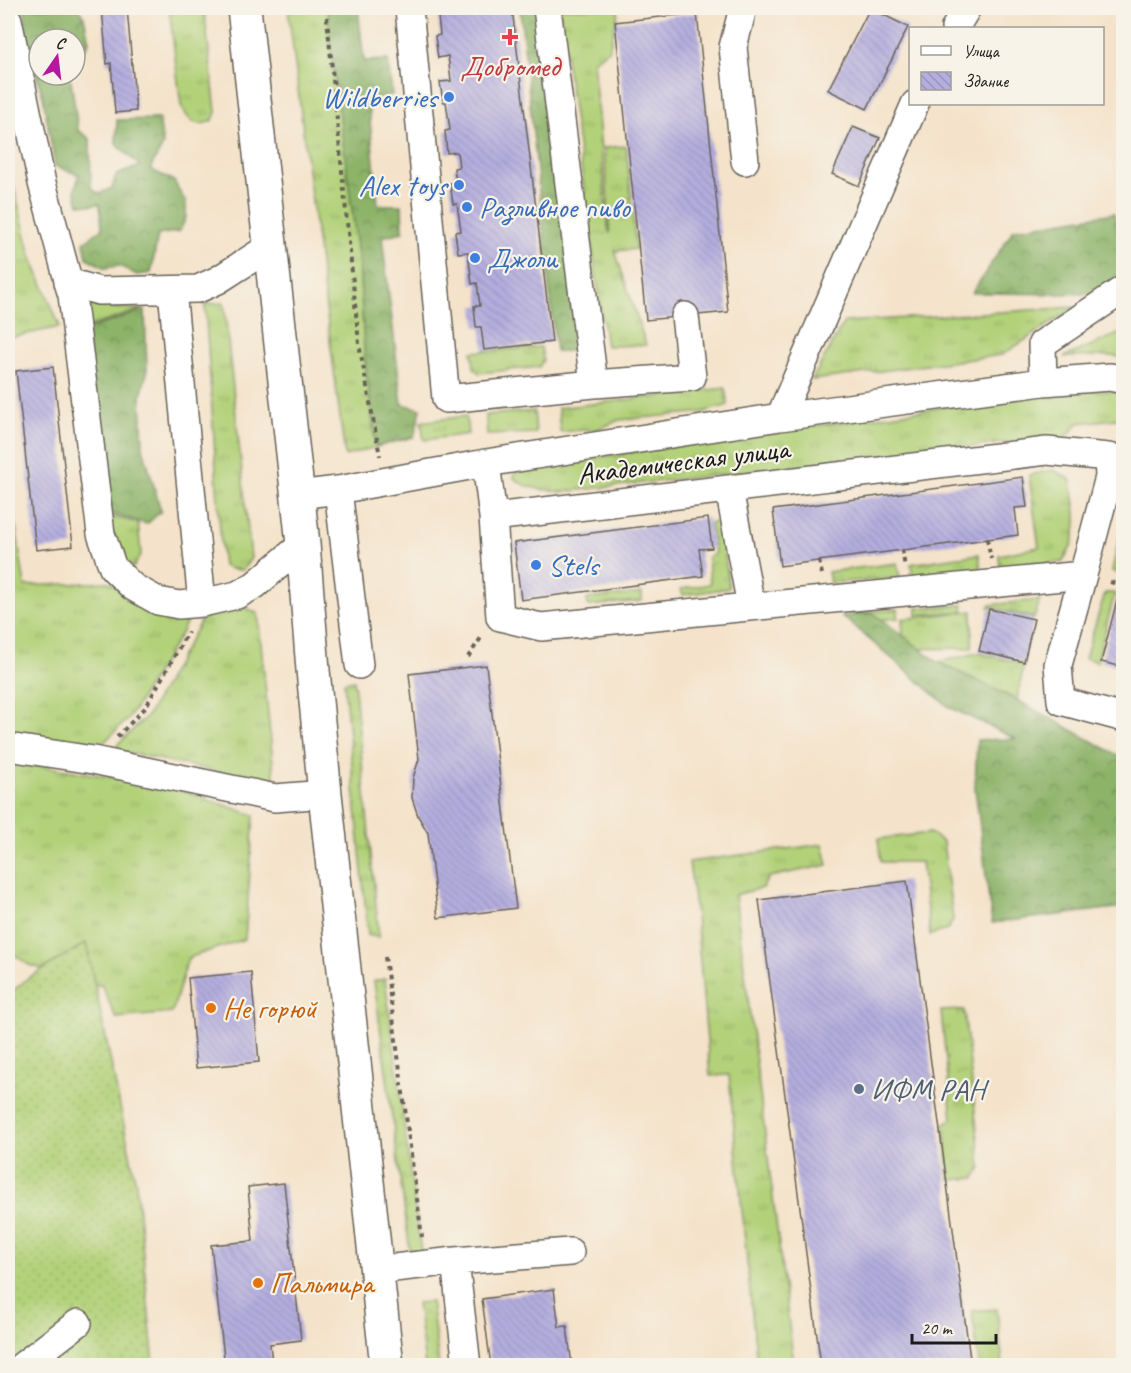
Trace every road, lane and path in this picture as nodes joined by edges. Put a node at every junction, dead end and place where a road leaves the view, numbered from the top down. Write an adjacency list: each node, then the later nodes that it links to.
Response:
1 (244, 8): 11 (main road)
2 (326, 8): 22 (path)
3 (409, 8): 18 (street)
4 (547, 8): 18 (street)
5 (743, 8): 10 (street)
6 (967, 8): 8 (street)
7 (8, 20): 12 (street)
8 (956, 27)
9 (915, 105): 19 (street)
10 (745, 161)
11 (271, 246): 14 (street); 25 (main road)
12 (70, 288): 14 (street); 29 (street)
13 (1124, 289): 17 (street)
14 (172, 290): 29 (street)
15 (685, 316): 18 (street)
16 (1124, 380): 17 (street)
17 (1043, 382): 19 (street)
18 (594, 384)
19 (780, 417): 21 (street)
20 (1116, 459): 23 (street, Академическая улица); 28 (street)
21 (486, 463): 22 (street); 26 (street)
22 (385, 481): 24 (street)
23 (729, 489): 26 (street, Академическая улица); 30 (street)
24 (338, 490): 25 (street); 31 (street)
25 (298, 495): 27 (main road)
26 (493, 517): 30 (street)
27 (303, 544): 29 (street); 35 (main road)
28 (1083, 575): 30 (street); 32 (street)
29 (197, 604): 34 (path)
30 (751, 606)
31 (359, 665)
32 (1124, 718)
33 (8, 747): 34 (street)
34 (93, 760): 35 (street)
35 (325, 794): 40 (main road)
36 (385, 957): 39 (path)
37 (570, 1252): 38 (street)
38 (455, 1261): 39 (street); 44 (street)
39 (426, 1265): 40 (street)
40 (376, 1270): 43 (main road)
41 (78, 1323): 42 (street)
42 (22, 1365)
43 (387, 1365)
44 (467, 1365)

